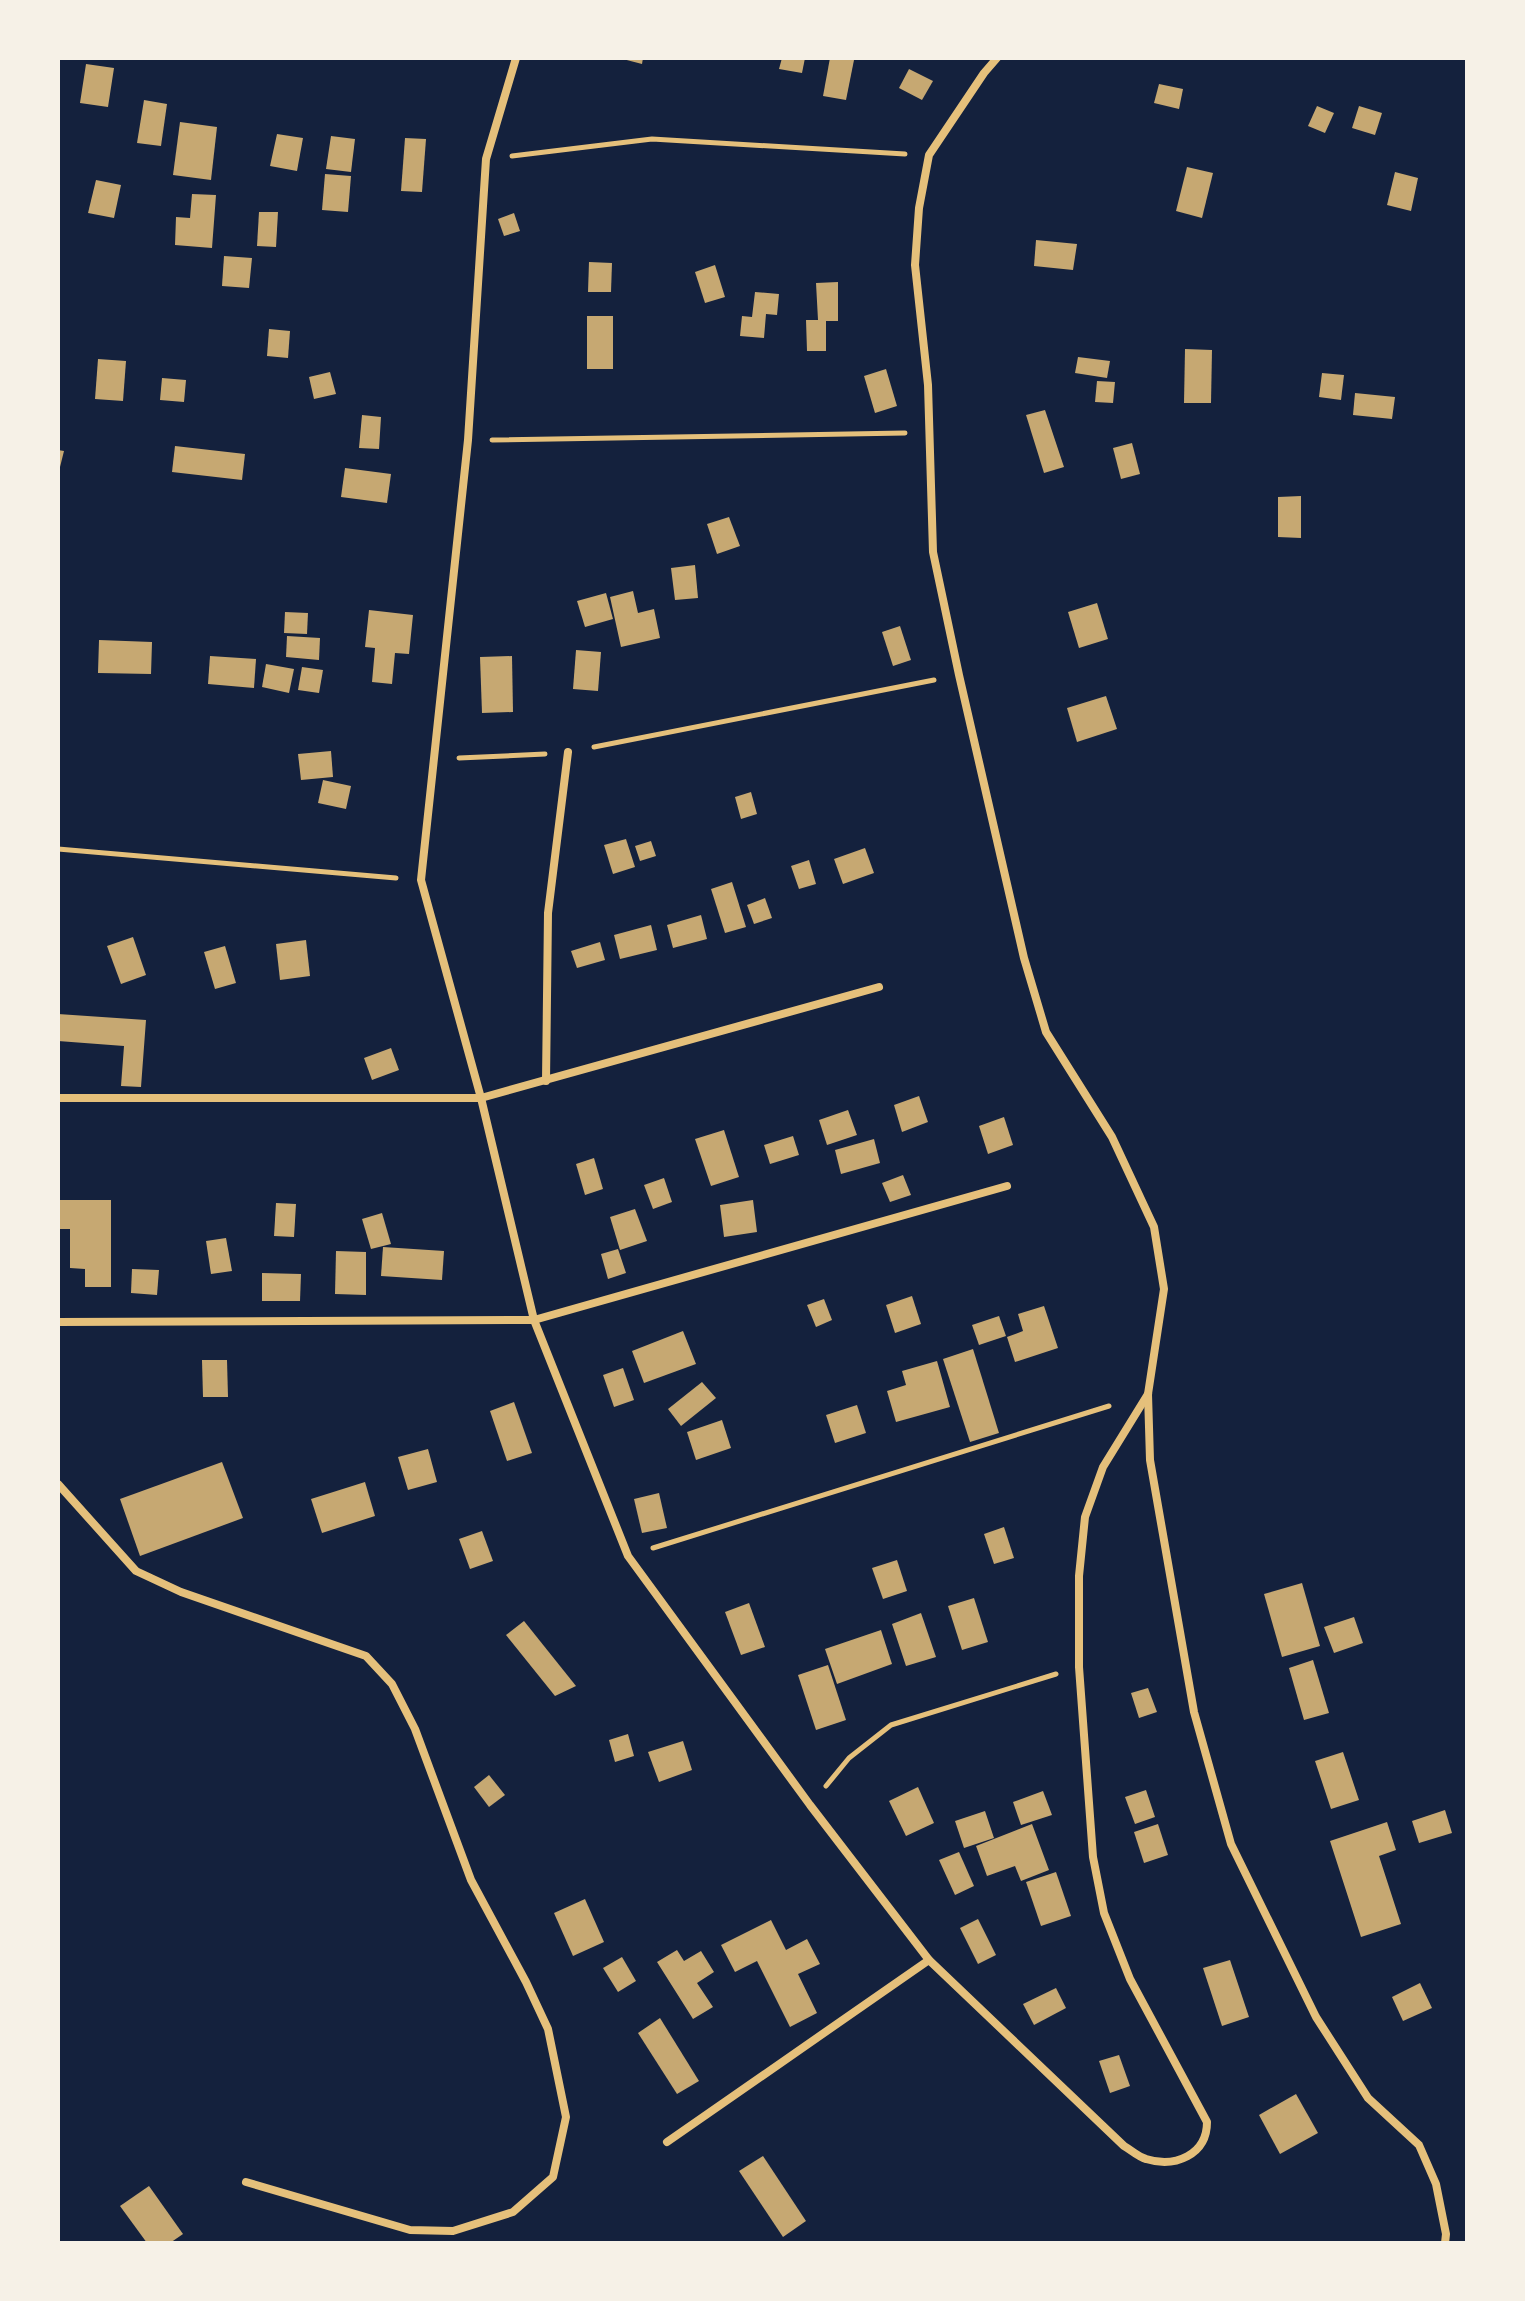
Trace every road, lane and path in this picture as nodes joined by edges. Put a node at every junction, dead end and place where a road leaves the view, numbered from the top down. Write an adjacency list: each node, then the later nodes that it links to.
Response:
1 (516, 58): 4 (street)
2 (997, 58): 3 (street)
3 (929, 155): 4 (path); 5 (street)
4 (486, 159): 6 (street)
5 (930, 432): 6 (path); 7 (street)
6 (468, 440): 9 (street)
7 (959, 675): 8 (path); 19 (street)
8 (568, 752): 9 (path); 13 (street)
9 (434, 760): 11 (street)
10 (58, 849): 11 (path)
11 (421, 880): 15 (street)
12 (879, 987): 13 (street)
13 (546, 1081): 15 (street)
14 (58, 1098): 15 (street)
15 (481, 1098): 17 (street)
16 (1007, 1186): 17 (street)
17 (534, 1320): 18 (street); 21 (street)
18 (58, 1322)
19 (1148, 1394): 21 (path); 22 (street); 27 (street)
20 (58, 1484): 26 (street)
21 (628, 1556): 23 (street)
22 (1079, 1667): 23 (path); 24 (street)
23 (810, 1805): 24 (street)
24 (929, 1960): 25 (street)
25 (667, 2142)
26 (246, 2182)
27 (1445, 2243)

